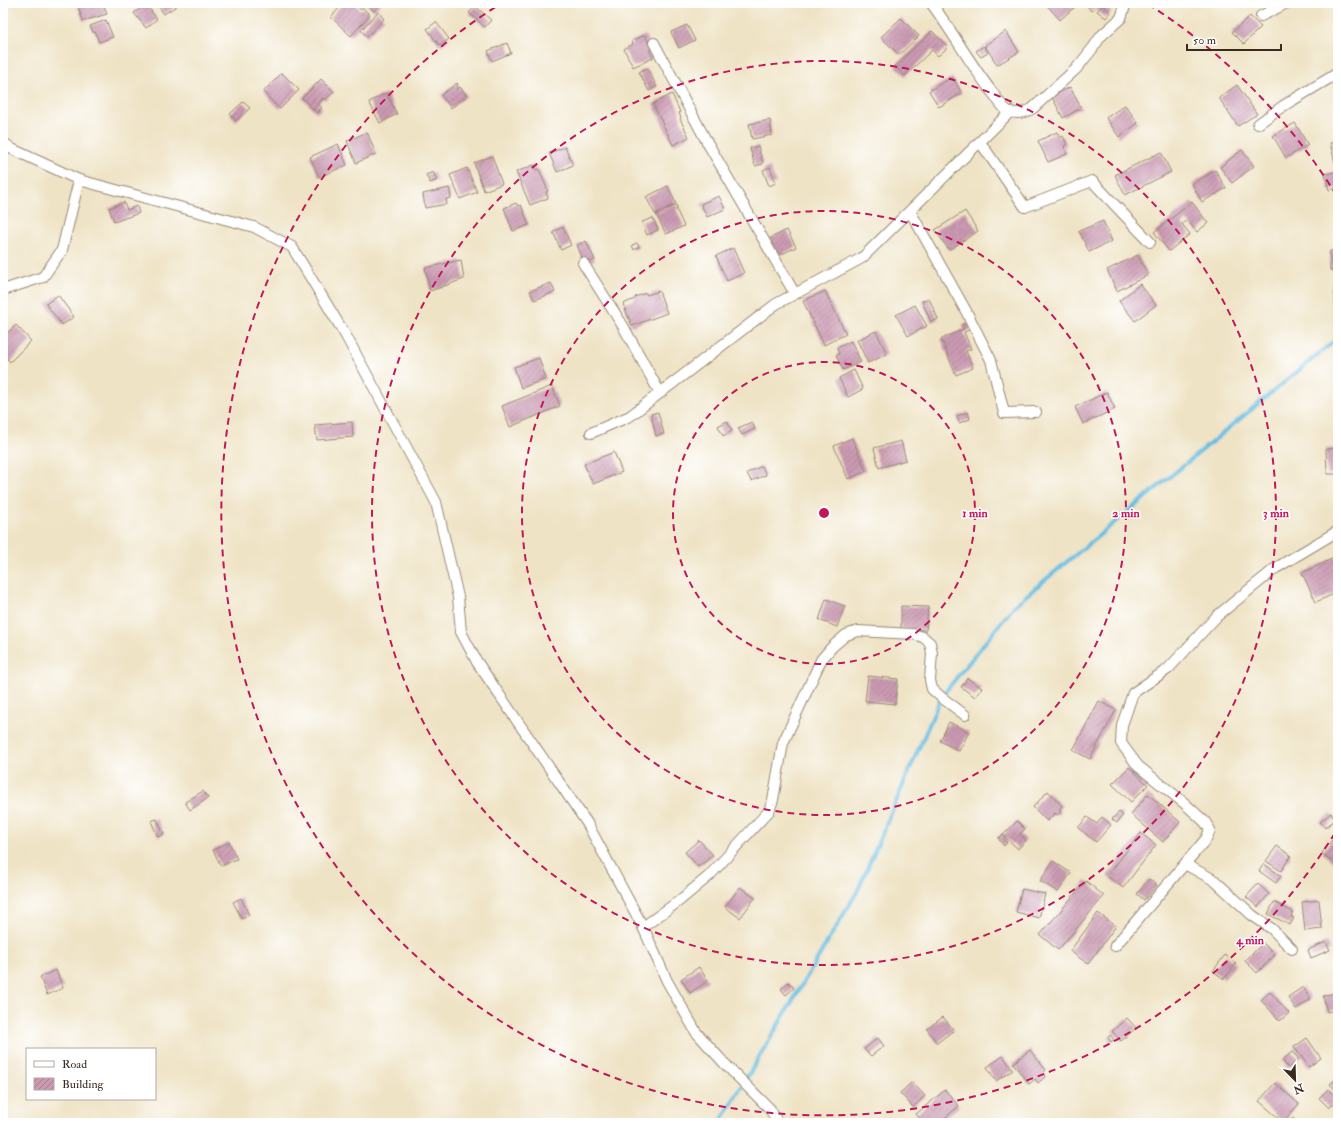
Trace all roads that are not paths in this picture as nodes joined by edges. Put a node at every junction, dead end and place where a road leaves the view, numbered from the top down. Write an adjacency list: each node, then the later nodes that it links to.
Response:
1 (931, 3): 7 (street)
2 (1126, 3): 7 (street)
3 (1288, 3): 4 (street)
4 (1261, 16)
5 (654, 43): 16 (street)
6 (1338, 73): 8 (street)
7 (1010, 112): 10 (street)
8 (1258, 124)
9 (3, 142): 11 (street)
10 (980, 142): 12 (street); 13 (street)
11 (79, 180): 15 (street); 23 (street)
12 (910, 211): 16 (street); 18 (street)
13 (1150, 242)
14 (583, 263): 17 (street)
15 (3, 291)
16 (795, 294): 17 (street)
17 (660, 393): 19 (street)
18 (1036, 412)
19 (591, 434)
20 (1338, 531): 22 (street)
21 (965, 715): 23 (street)
22 (1185, 864): 24 (street); 25 (street)
23 (643, 927): 26 (street)
24 (1115, 946)
25 (1292, 949)
26 (778, 1123)

